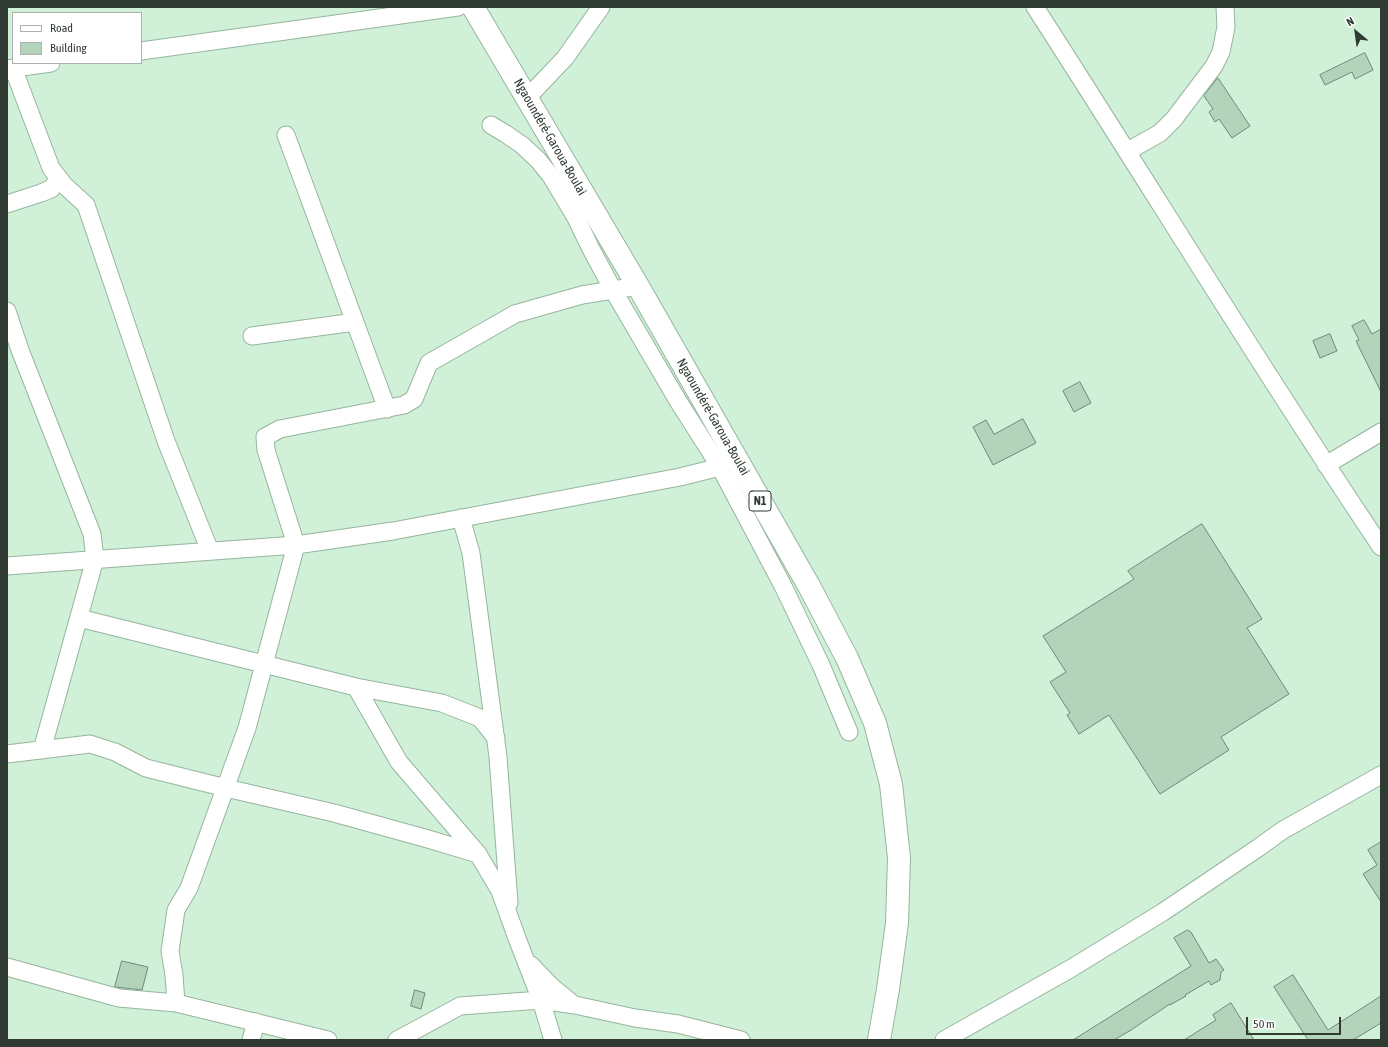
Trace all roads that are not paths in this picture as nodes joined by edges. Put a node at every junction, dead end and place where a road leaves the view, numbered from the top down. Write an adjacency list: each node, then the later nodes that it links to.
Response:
1 (458, 7): 6 (street)
2 (473, 7): 9 (highway, Ngaoundéré-Garoua-Boulai / N1)
3 (601, 7): 9 (street)
4 (1035, 7): 12 (street)
5 (1225, 7): 12 (street)
6 (142, 51)
7 (44, 64): 8 (street)
8 (10, 68): 13 (street)
9 (527, 98): 15 (highway, Ngaoundéré-Garoua-Boulai / N1)
10 (491, 125): 16 (street)
11 (286, 135): 18 (street)
12 (1128, 151): 24 (street)
13 (59, 178): 14 (street); 29 (street)
14 (7, 204)
15 (638, 286): 16 (street); 20 (highway, Ngaoundéré-Garoua-Boulai / N1)
16 (613, 290): 21 (street); 22 (street)
17 (7, 311): 30 (street)
18 (355, 322): 19 (street); 21 (street)
19 (252, 336)
20 (698, 391): 22 (street); 54 (highway, Ngaoundéré-Garoua-Boulai / N1)
21 (388, 409): 27 (street)
22 (688, 416): 25 (street)
23 (1381, 432): 24 (street)
24 (1326, 465): 28 (street)
25 (720, 467): 26 (street); 35 (street)
26 (462, 518): 27 (street); 36 (street)
27 (296, 545): 29 (street); 33 (street)
28 (1381, 547)
29 (210, 551): 30 (street)
30 (95, 559): 31 (street); 32 (street)
31 (7, 566)
32 (79, 618): 33 (street); 37 (street)
33 (263, 664): 34 (street); 40 (street)
34 (356, 686): 36 (street); 41 (street)
35 (849, 732)
36 (496, 738): 42 (street)
37 (42, 750): 38 (street); 40 (street)
38 (7, 754)
39 (1381, 775): 55 (street)
40 (226, 788): 41 (street); 46 (street)
41 (478, 854): 42 (street)
42 (510, 921): 43 (street)
43 (524, 957): 45 (street); 47 (street)
44 (7, 967): 46 (street)
45 (541, 1000): 47 (street); 51 (street); 52 (street)
46 (176, 1003): 48 (street)
47 (575, 1005): 53 (street)
48 (256, 1022): 49 (street); 50 (street)
49 (252, 1040)
50 (328, 1040)
51 (397, 1040)
52 (553, 1040)
53 (741, 1040)
54 (879, 1040)
55 (944, 1040)

